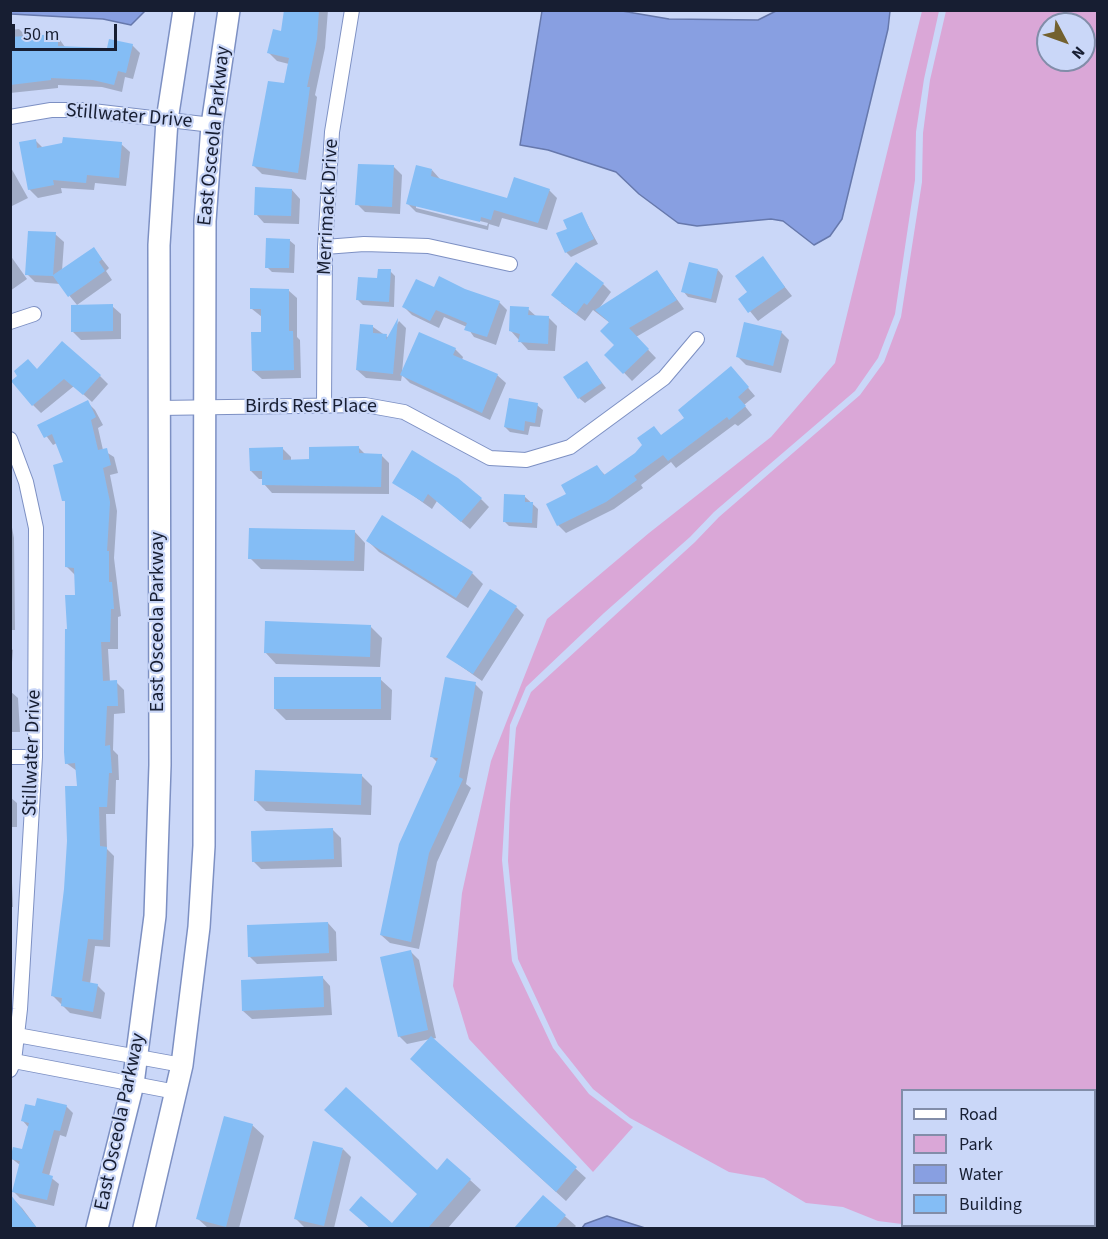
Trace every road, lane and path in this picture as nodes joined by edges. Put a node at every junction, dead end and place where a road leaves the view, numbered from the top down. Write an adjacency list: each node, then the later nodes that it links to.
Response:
1 (184, 10): 5 (main road, East Osceola Parkway)
2 (229, 10): 6 (main road, East Osceola Parkway)
3 (352, 10): 7 (street, Merrimack Drive)
4 (10, 117): 5 (street, Stillwater Drive)
5 (167, 120): 6 (street, Stillwater Drive); 13 (main road, East Osceola Parkway)
6 (212, 125): 14 (main road, East Osceola Parkway)
7 (325, 247): 8 (street); 12 (street, Merrimack Drive)
8 (510, 264)
9 (34, 314): 10 (street)
10 (10, 322)
11 (697, 339): 12 (street, Birds Rest Place)
12 (324, 406): 14 (street, Birds Rest Place)
13 (159, 408): 14 (street, Birds Rest Place); 19 (main road, East Osceola Parkway)
14 (204, 408): 21 (main road, East Osceola Parkway)
15 (10, 439): 17 (street, Stillwater Drive)
16 (10, 757): 17 (street)
17 (35, 757): 18 (street, Stillwater Drive)
18 (17, 1035): 19 (street); 20 (street, Stillwater Drive)
19 (138, 1056): 21 (street); 22 (main road, East Osceola Parkway)
20 (12, 1065): 22 (street)
21 (182, 1065): 23 (main road, East Osceola Parkway)
22 (133, 1084): 23 (street); 24 (main road, East Osceola Parkway)
23 (176, 1092): 25 (main road, East Osceola Parkway)
24 (97, 1228)
25 (144, 1228)

